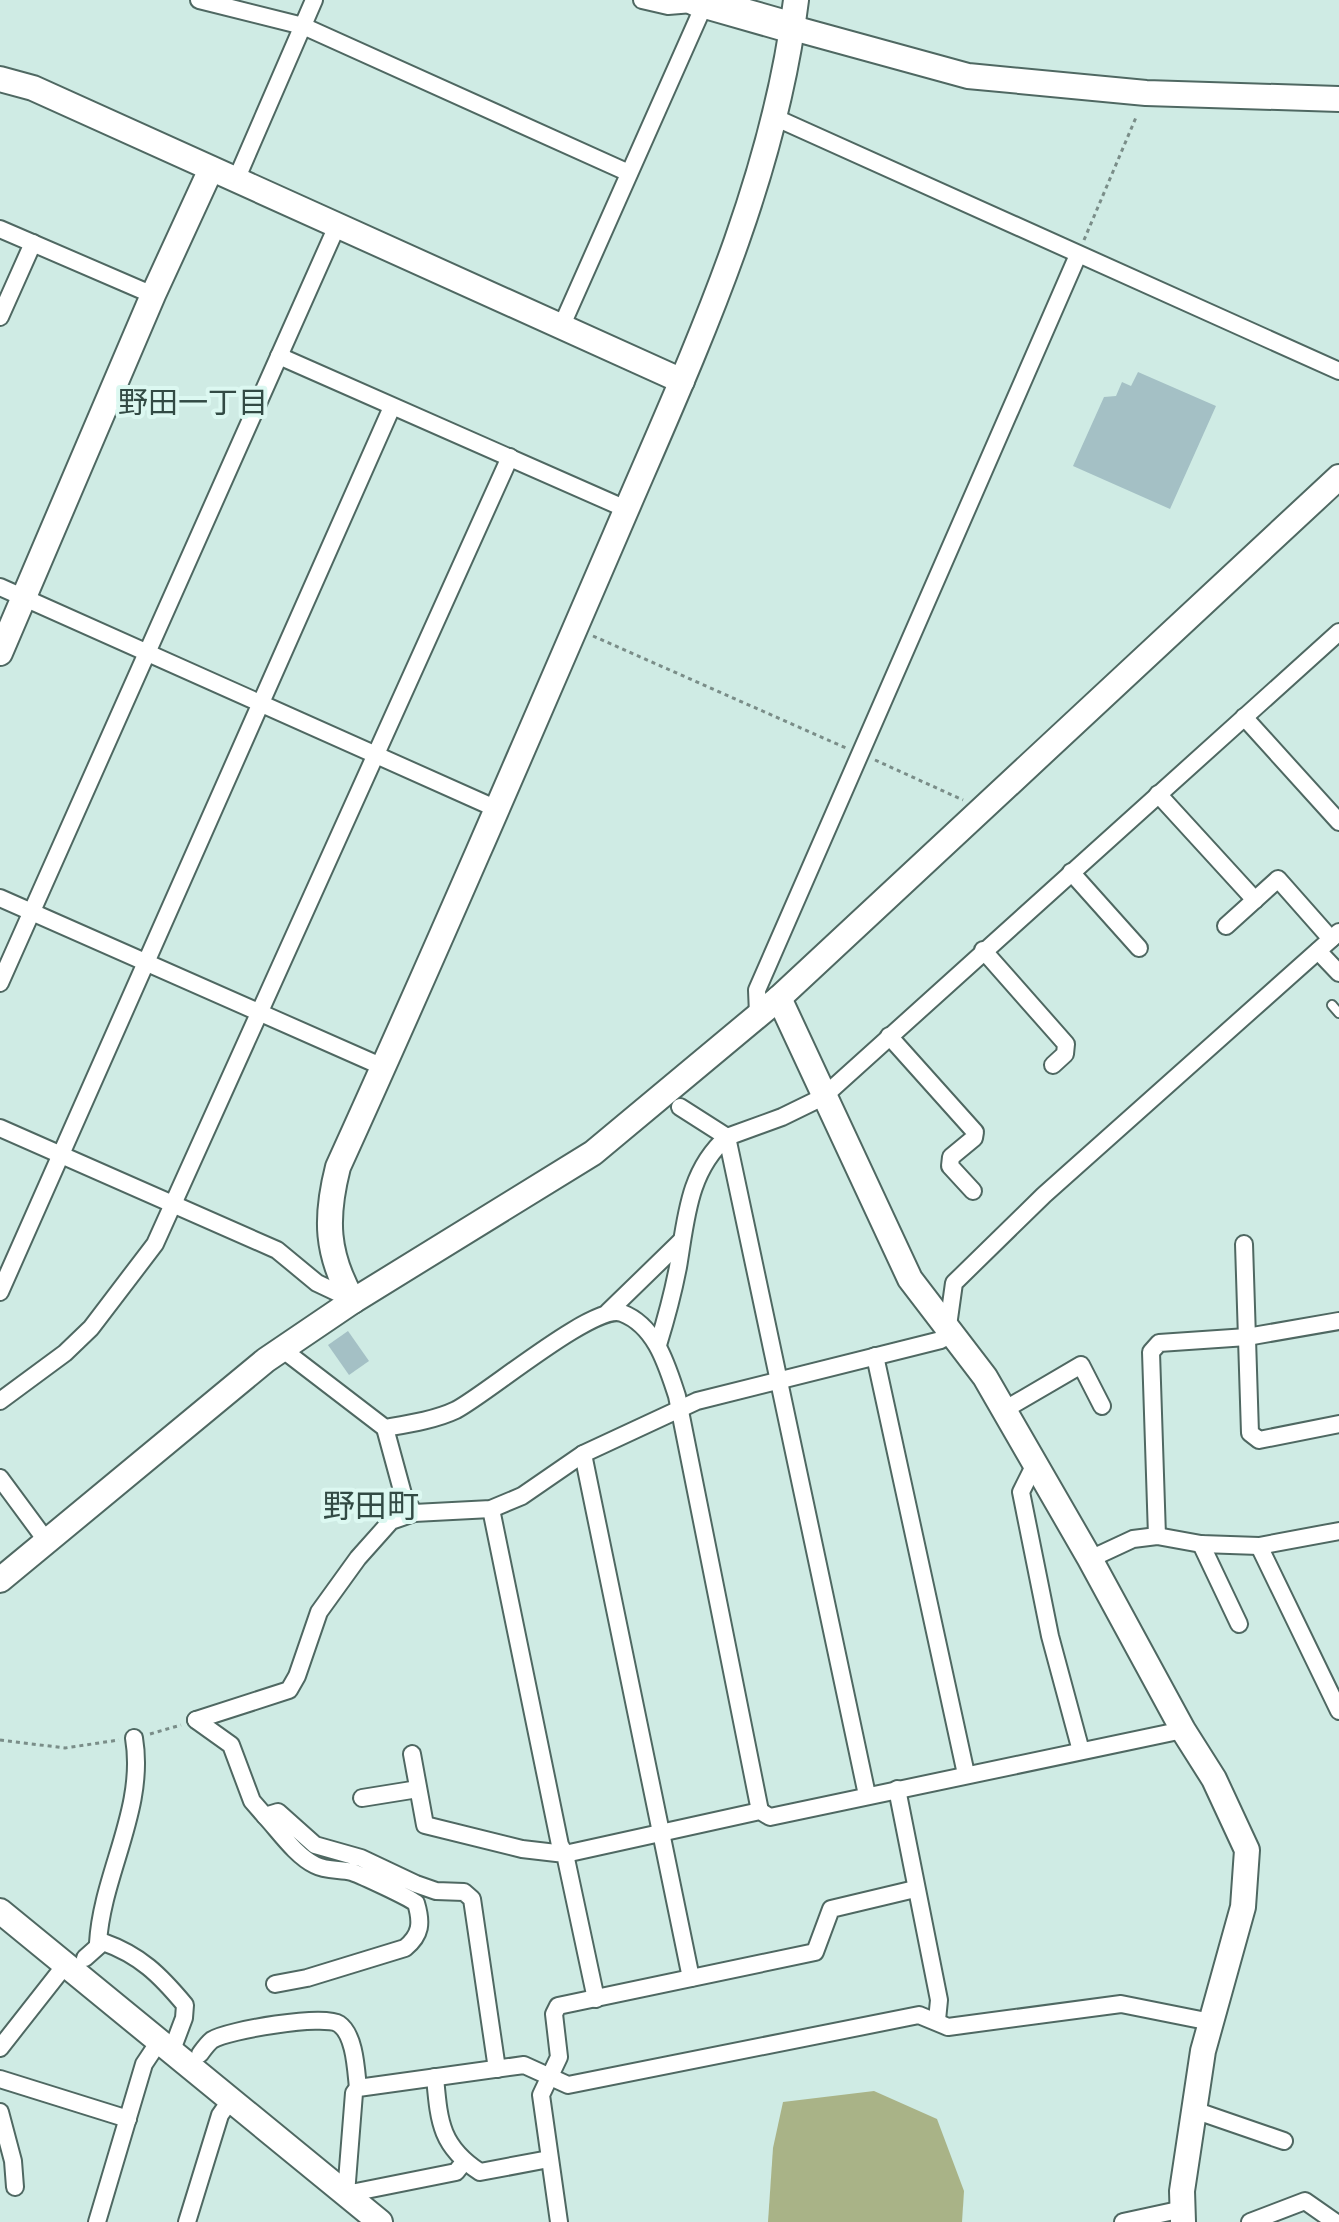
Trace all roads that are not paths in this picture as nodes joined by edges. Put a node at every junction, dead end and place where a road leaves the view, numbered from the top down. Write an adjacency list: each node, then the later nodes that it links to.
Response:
1 (199, 0): 6 (street)
2 (314, 0): 6 (street)
3 (642, 0): 4 (street)
4 (700, 1): 5 (highway); 11 (street)
5 (794, 14): 8 (street); 9 (street)
6 (303, 26): 11 (street); 12 (street)
7 (0, 79): 10 (street)
8 (1339, 99)
9 (774, 117): 16 (street); 22 (street)
10 (211, 169): 12 (street); 17 (street)
11 (629, 173): 19 (street)
12 (236, 180): 13 (street)
13 (337, 226): 19 (street); 20 (street)
14 (0, 229): 15 (street)
15 (33, 243): 17 (street); 18 (street)
16 (1078, 255): 21 (street); 53 (street)
17 (153, 295): 28 (street)
18 (0, 317)
19 (562, 325): 22 (street)
20 (279, 356): 23 (street); 30 (street)
21 (1339, 371)
22 (682, 381): 26 (street)
23 (392, 407): 24 (street); 32 (street)
24 (510, 457): 26 (street); 34 (street)
25 (1339, 477): 49 (street)
26 (626, 509): 36 (street)
27 (0, 587): 28 (street)
28 (25, 598): 30 (street); 31 (street)
29 (1337, 637): 33 (street)
30 (149, 651): 32 (street); 41 (street)
31 (0, 653)
32 (262, 702): 34 (street); 46 (street)
33 (1244, 717): 35 (street); 37 (street)
34 (375, 753): 36 (street); 51 (street)
35 (1158, 794): 38 (street); 40 (street)
36 (497, 809): 56 (street)
37 (1339, 822)
38 (1071, 872): 44 (street); 45 (street)
39 (0, 898): 41 (street)
40 (1255, 900): 42 (street); 43 (street)
41 (32, 912): 46 (street); 48 (street)
42 (1226, 926)
43 (1329, 940): 47 (street); 70 (street)
44 (1139, 948)
45 (983, 950): 54 (street); 55 (street)
46 (145, 962): 51 (street); 61 (street)
47 (1339, 973)
48 (0, 983)
49 (779, 998): 53 (street); 57 (street)
50 (1332, 1005): 52 (lane)
51 (258, 1013): 56 (street); 63 (street)
52 (1339, 1013)
53 (758, 1014): 67 (street)
54 (889, 1036): 57 (street); 62 (street)
55 (1053, 1065)
56 (383, 1067): 67 (street)
57 (823, 1097): 60 (street); 70 (street)
58 (680, 1107): 60 (street)
59 (0, 1128): 61 (street)
60 (727, 1137): 64 (street); 75 (street)
61 (59, 1154): 63 (street); 66 (street)
62 (973, 1191)
63 (175, 1205): 67 (street); 76 (street)
64 (680, 1242): 68 (street); 72 (street)
65 (1244, 1244): 71 (street)
66 (0, 1292)
67 (353, 1301): 73 (street)
68 (608, 1312): 72 (street); 81 (street)
69 (1339, 1321): 71 (street)
70 (948, 1326): 74 (street); 79 (street)
71 (1247, 1337): 80 (street); 88 (street)
72 (658, 1345): 78 (street)
73 (282, 1349): 81 (street); 89 (street)
74 (875, 1356): 75 (street); 100 (street)
75 (777, 1381): 78 (street); 103 (street)
76 (0, 1401)
77 (1102, 1406): 79 (street)
78 (679, 1409): 82 (street); 105 (street)
79 (1004, 1410): 83 (street)
80 (1339, 1424)
81 (385, 1428): 86 (street)
82 (583, 1454): 85 (street); 107 (street)
83 (1035, 1464): 92 (street); 98 (street)
84 (0, 1478): 89 (street)
85 (491, 1509): 86 (street); 108 (street)
86 (414, 1513): 106 (street)
87 (1339, 1531): 91 (street)
88 (1157, 1536): 90 (street); 92 (street)
89 (48, 1543): 93 (street)
90 (1201, 1544): 91 (street); 94 (street)
91 (1259, 1546): 95 (street)
92 (1090, 1559): 96 (street)
93 (0, 1580)
94 (1239, 1624)
95 (1339, 1711)
96 (1183, 1730): 98 (street); 117 (street)
97 (134, 1738): 111 (street)
98 (1081, 1751): 100 (street)
99 (412, 1754): 101 (street)
100 (966, 1774): 102 (street)
101 (418, 1789): 104 (street); 108 (street)
102 (897, 1789): 103 (street); 109 (street)
103 (867, 1795): 105 (street)
104 (362, 1798)
105 (760, 1811): 107 (street)
106 (265, 1816): 114 (street); 121 (street)
107 (659, 1833): 108 (street); 113 (street)
108 (565, 1854): 115 (street)
109 (915, 1889): 113 (street); 116 (street)
110 (0, 1911): 112 (street)
111 (98, 1943): 112 (street); 118 (street)
112 (76, 1961): 118 (street); 119 (street)
113 (691, 1978): 115 (street)
114 (275, 1984)
115 (596, 1999): 123 (street)
116 (937, 2020): 117 (street); 123 (street)
117 (1211, 2022): 127 (street)
118 (166, 2045): 126 (street); 129 (street)
119 (0, 2048)
120 (200, 2054): 125 (street)
121 (497, 2069): 122 (street); 123 (street)
122 (435, 2077): 125 (street); 132 (street)
123 (549, 2077): 131 (street)
124 (0, 2079): 129 (street)
125 (358, 2088): 134 (street)
126 (232, 2098): 134 (street); 137 (street)
127 (1194, 2110): 130 (street); 135 (street)
128 (0, 2112): 133 (street)
129 (128, 2119): 136 (street)
130 (1284, 2141)
131 (549, 2159): 132 (street); 139 (street)
132 (464, 2162): 134 (street)
133 (15, 2187)
134 (346, 2194): 138 (street)
135 (1183, 2215): 140 (street)
136 (97, 2222)
137 (187, 2222)
138 (380, 2222)
139 (559, 2222)
140 (1123, 2222)
141 (1250, 2222): 142 (street)
142 (1335, 2222)

